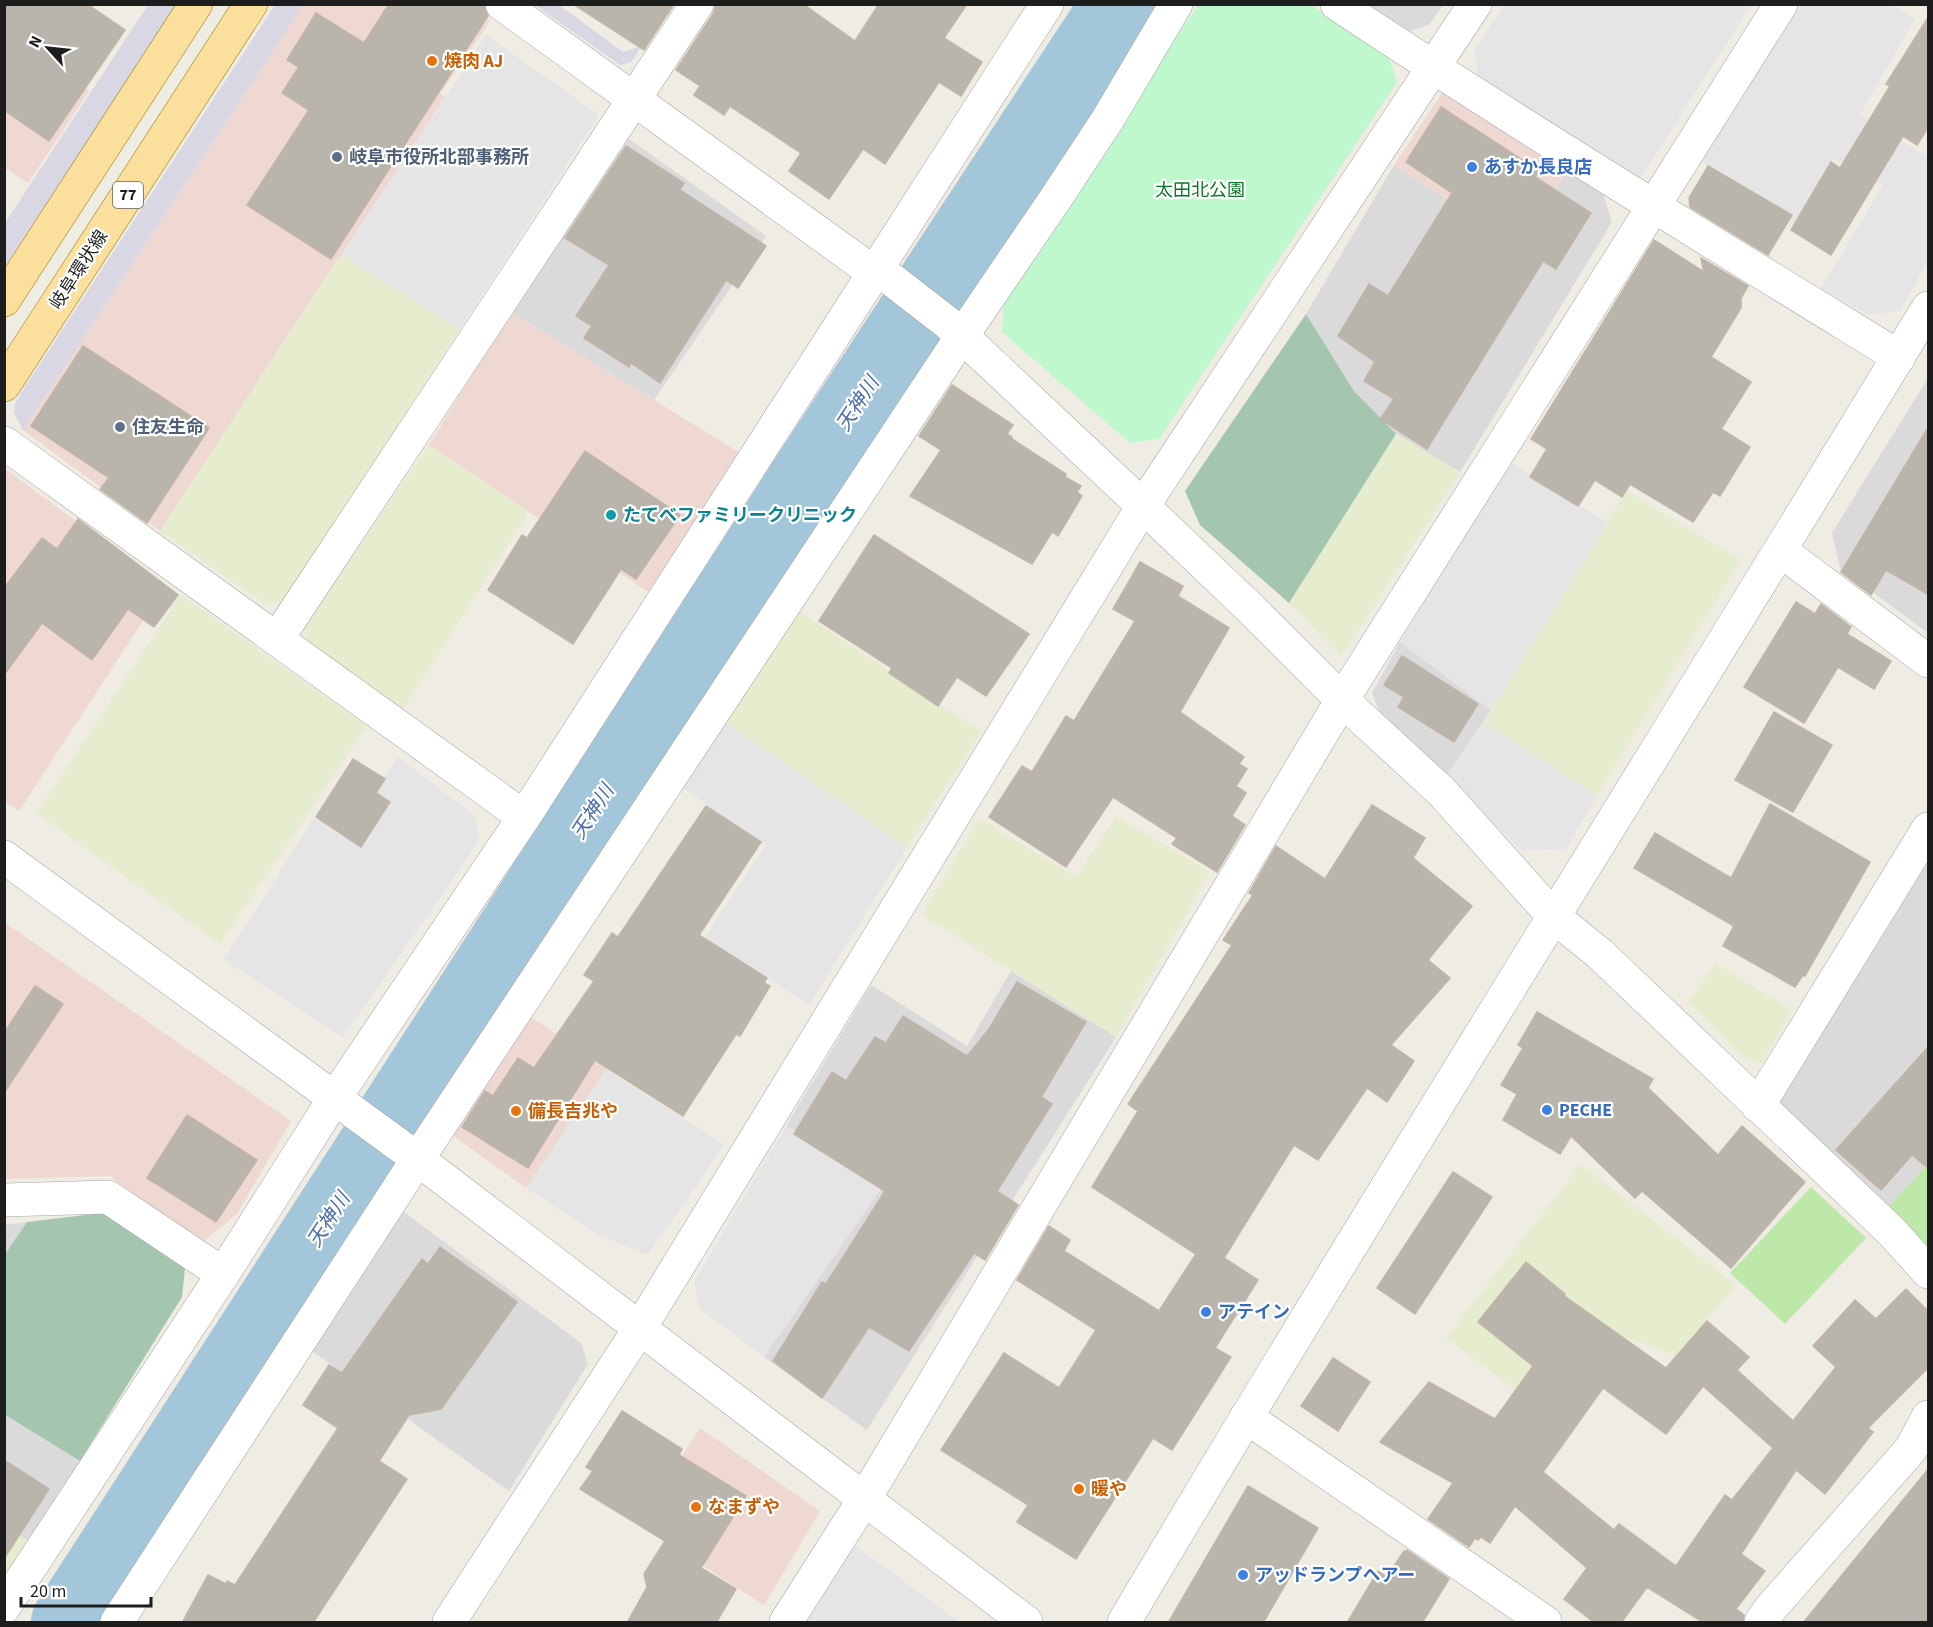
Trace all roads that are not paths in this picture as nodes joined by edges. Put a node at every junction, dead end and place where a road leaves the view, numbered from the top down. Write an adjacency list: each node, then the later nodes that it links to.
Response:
1 (196, 4): 14 (main road, 77)
2 (251, 4): 18 (main road, 岐阜環状線 / 77)
3 (502, 4): 11 (street)
4 (697, 4): 11 (street)
5 (1047, 4): 13 (street)
6 (1176, 4): 16 (street)
7 (1337, 4): 10 (street)
8 (1475, 4): 10 (street)
9 (1781, 4): 12 (street)
10 (1434, 68): 12 (street); 20 (street)
11 (634, 99): 13 (street); 22 (street)
12 (1653, 206): 17 (street); 24 (street)
13 (880, 274): 16 (street); 25 (street)
14 (4, 300)
15 (1929, 308): 17 (street)
16 (956, 330): 20 (street); 31 (street)
17 (1899, 357): 21 (street)
18 (4, 385)
19 (4, 442): 22 (street)
20 (1143, 506): 24 (street); 35 (street)
21 (1781, 550): 23 (street); 28 (street)
22 (277, 639): 25 (street)
23 (1929, 661)
24 (1342, 700): 28 (street); 38 (street)
25 (524, 817): 29 (street)
26 (1929, 829): 30 (street)
27 (4, 857): 29 (street)
28 (1553, 916): 30 (street); 36 (street)
29 (340, 1102): 31 (street); 34 (street)
30 (1758, 1106): 33 (street)
31 (412, 1156): 35 (street); 40 (street)
32 (4, 1200): 34 (street)
33 (1929, 1272)
34 (223, 1274): 39 (street)
35 (640, 1328): 38 (street); 41 (street)
36 (1246, 1417): 44 (street); 45 (street)
37 (1929, 1417): 46 (street)
38 (865, 1498): 42 (street); 43 (street)
39 (4, 1607)
40 (117, 1623)
41 (449, 1623)
42 (786, 1623)
43 (1026, 1623)
44 (1124, 1623)
45 (1545, 1623)
46 (1761, 1623)

